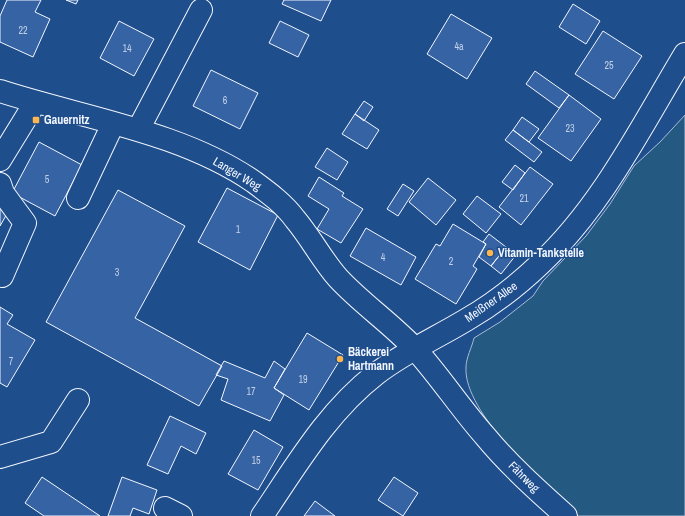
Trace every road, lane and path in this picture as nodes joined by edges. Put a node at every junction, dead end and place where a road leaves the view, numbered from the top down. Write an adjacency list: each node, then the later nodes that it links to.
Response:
1 (201, 10): 6 (street)
2 (685, 54): 11 (street, Meißner Allee)
3 (0, 91): 4 (street, Langer Weg)
4 (35, 103): 5 (street, Langer Weg); 7 (street)
5 (113, 124): 6 (street, Langer Weg); 9 (street)
6 (138, 130): 11 (street, Langer Weg)
7 (0, 160)
8 (0, 184): 10 (street)
9 (78, 198)
10 (2, 276)
11 (415, 349): 13 (street, Langer Weg); 15 (street, Meißner Allee)
12 (78, 400): 14 (street)
13 (485, 436): 16 (street, Fährweg)
14 (0, 458)
15 (262, 516)
16 (566, 516)

